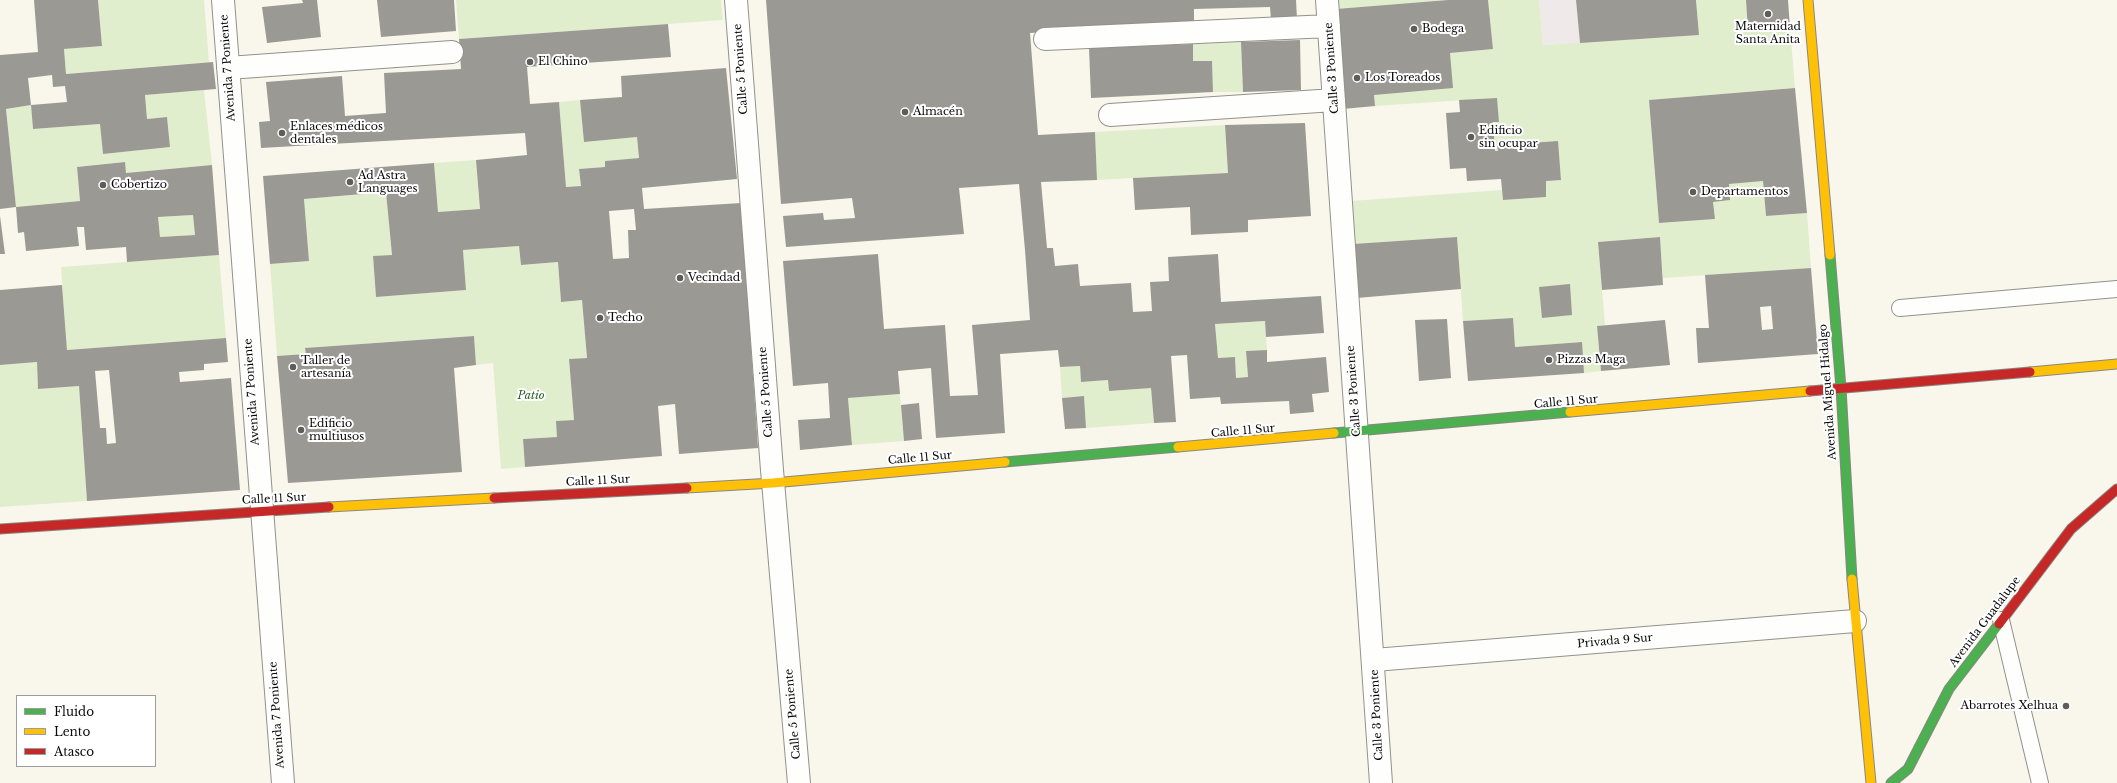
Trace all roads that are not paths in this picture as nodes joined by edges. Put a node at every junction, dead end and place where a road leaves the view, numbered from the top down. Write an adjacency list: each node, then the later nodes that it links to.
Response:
1 (223, 0): 8 (street, Avenida 7 Poniente)
2 (736, 0): 16 (street, Calle 5 Poniente)
3 (1327, 0): 5 (street, Calle 3 Poniente)
4 (1808, 0): 14 (street, Avenida Miguel Hidalgo)
5 (1328, 26): 6 (street); 9 (street, Calle 3 Poniente)
6 (1045, 39)
7 (452, 52): 8 (street)
8 (228, 68): 18 (street, Avenida 7 Poniente)
9 (1334, 100): 10 (street); 15 (street, Calle 3 Poniente)
10 (1110, 115)
11 (2117, 290): 12 (lane)
12 (1900, 308)
13 (2117, 364): 14 (street)
14 (1841, 388): 15 (street, Calle 11 Sur); 21 (street, Avenida Miguel Hidalgo)
15 (1357, 433): 16 (street, Calle 11 Sur); 22 (street, Calle 3 Poniente)
16 (773, 483): 18 (street, Calle 11 Sur); 24 (street, Calle 5 Poniente)
17 (2117, 489): 20 (street, Avenida Guadalupe)
18 (262, 511): 19 (street, Calle 11 Sur); 23 (street, Avenida 7 Poniente)
19 (0, 529)
20 (2001, 620): 27 (street, Avenida Guadalupe); 28 (lane)
21 (1855, 621): 22 (street, Privada 9 Sur); 26 (street, Avenida Miguel Hidalgo)
22 (1374, 660): 25 (street, Calle 3 Poniente)
23 (283, 783)
24 (799, 783)
25 (1381, 783)
26 (1871, 783)
27 (1891, 783)
28 (2040, 783)

